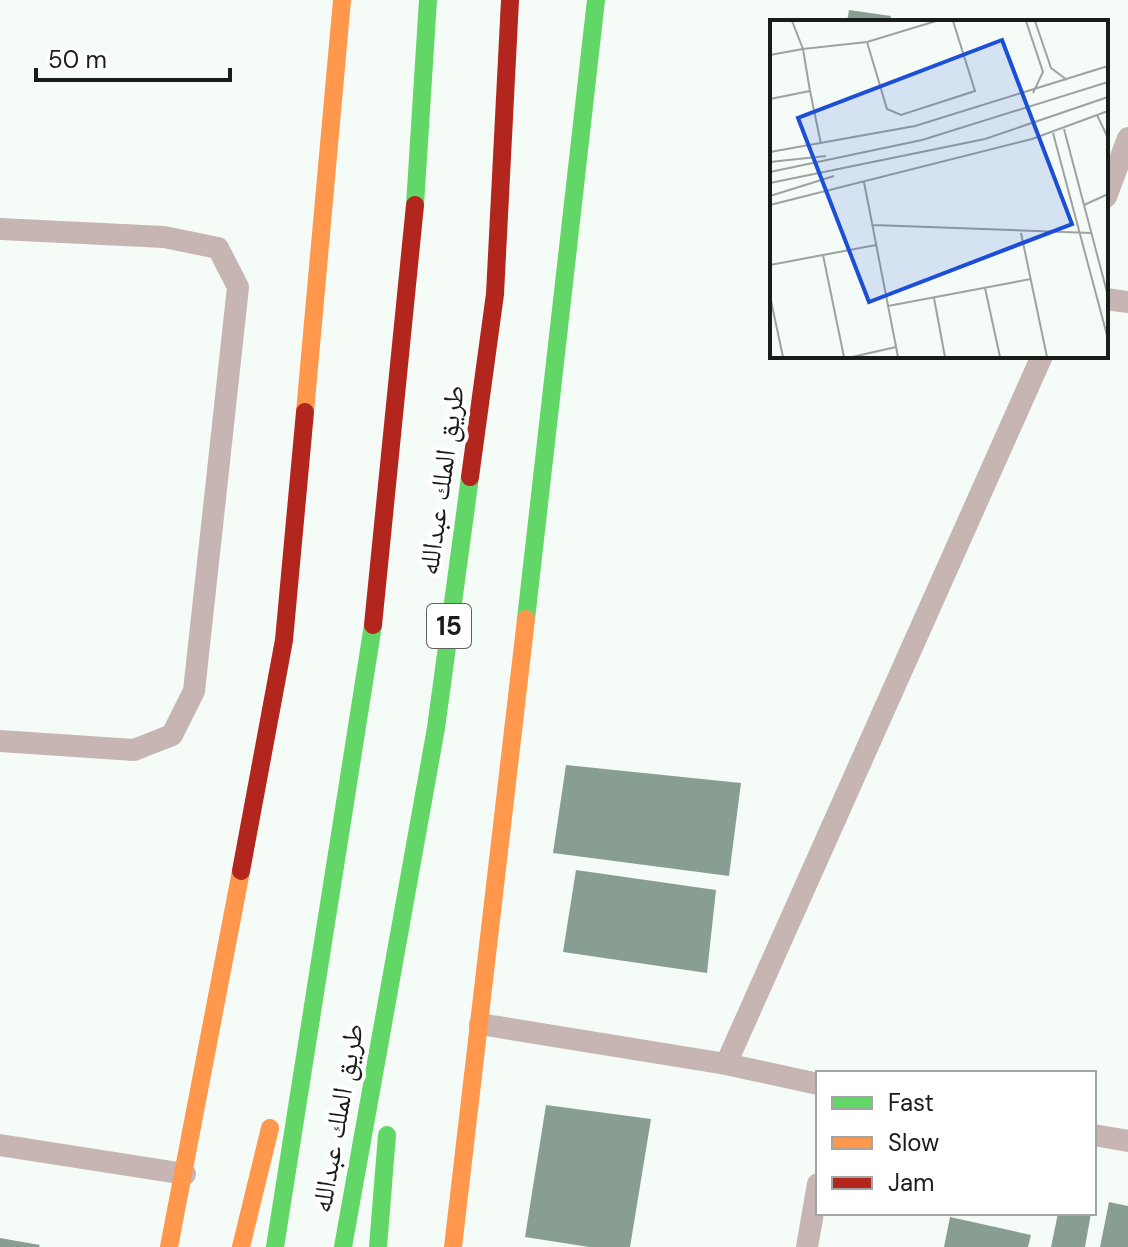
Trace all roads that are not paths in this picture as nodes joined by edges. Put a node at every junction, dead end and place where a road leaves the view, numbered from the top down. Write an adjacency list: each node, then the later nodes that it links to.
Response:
1 (342, 0): 24 (main road)
2 (428, 0): 13 (main road, طريق الملك عبدالله)
3 (510, 0): 12 (main road, طريق الملك عبدالله / 15)
4 (596, 0): 14 (main road)
5 (1128, 138): 6 (street)
6 (1108, 192)
7 (0, 229): 11 (street)
8 (1108, 299): 9 (street)
9 (1128, 302)
10 (1041, 358): 17 (street)
11 (0, 741)
12 (425, 790): 15 (main road); 29 (main road, طريق الملك عبدالله / 15)
13 (336, 860): 16 (main road); 28 (main road, طريق الملك عبدالله)
14 (480, 1024): 17 (street); 31 (main road)
15 (398, 1041)
16 (287, 1061)
17 (726, 1064): 18 (street)
18 (816, 1084)
19 (275, 1108): 27 (main road)
20 (389, 1119): 30 (main road)
21 (1096, 1135): 22 (street)
22 (1128, 1141)
23 (0, 1145): 24 (street)
24 (185, 1174): 26 (main road)
25 (816, 1195): 32 (street)
26 (169, 1247)
27 (241, 1247)
28 (275, 1247)
29 (343, 1247)
30 (378, 1247)
31 (453, 1247)
32 (807, 1247)

